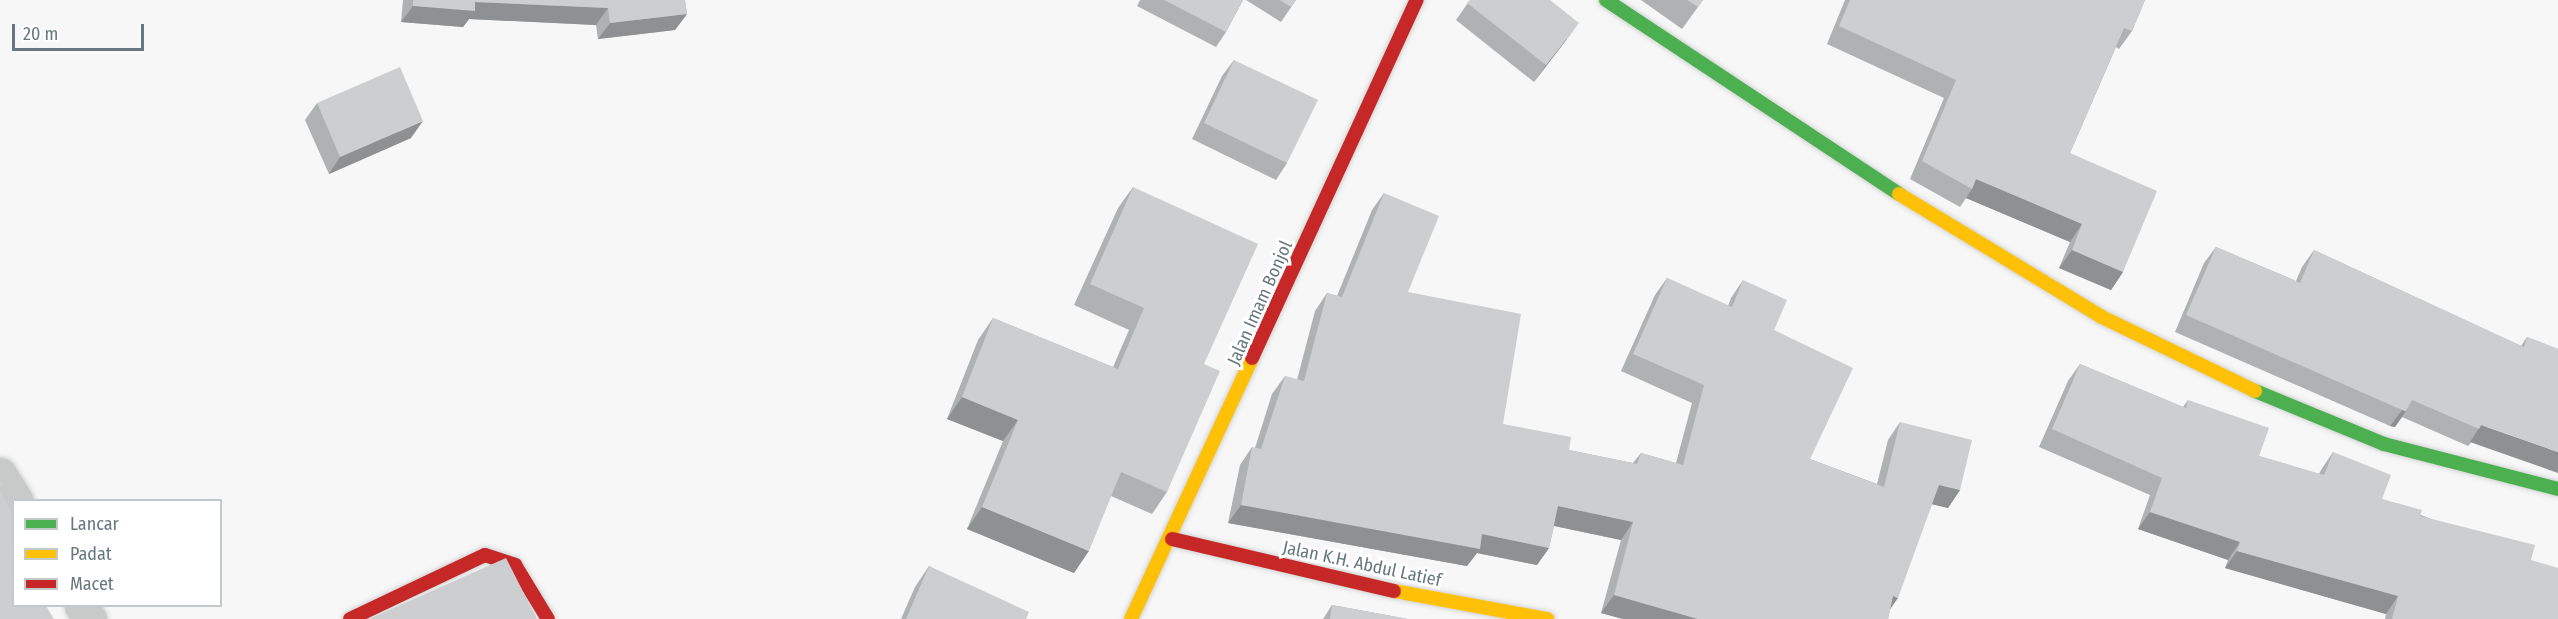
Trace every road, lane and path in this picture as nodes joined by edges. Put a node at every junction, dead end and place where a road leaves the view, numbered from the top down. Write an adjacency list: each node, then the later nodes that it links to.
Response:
1 (1417, 0): 6 (street, Jalan Imam Bonjol)
2 (1606, 0): 4 (street)
3 (0, 474): 5 (street)
4 (2558, 489)
5 (15, 499)
6 (1172, 539): 9 (street, Jalan Imam Bonjol); 10 (street, Jalan K.H. Abdul Latief)
7 (350, 619): 8 (street)
8 (549, 619)
9 (1131, 619)
10 (1546, 619)

